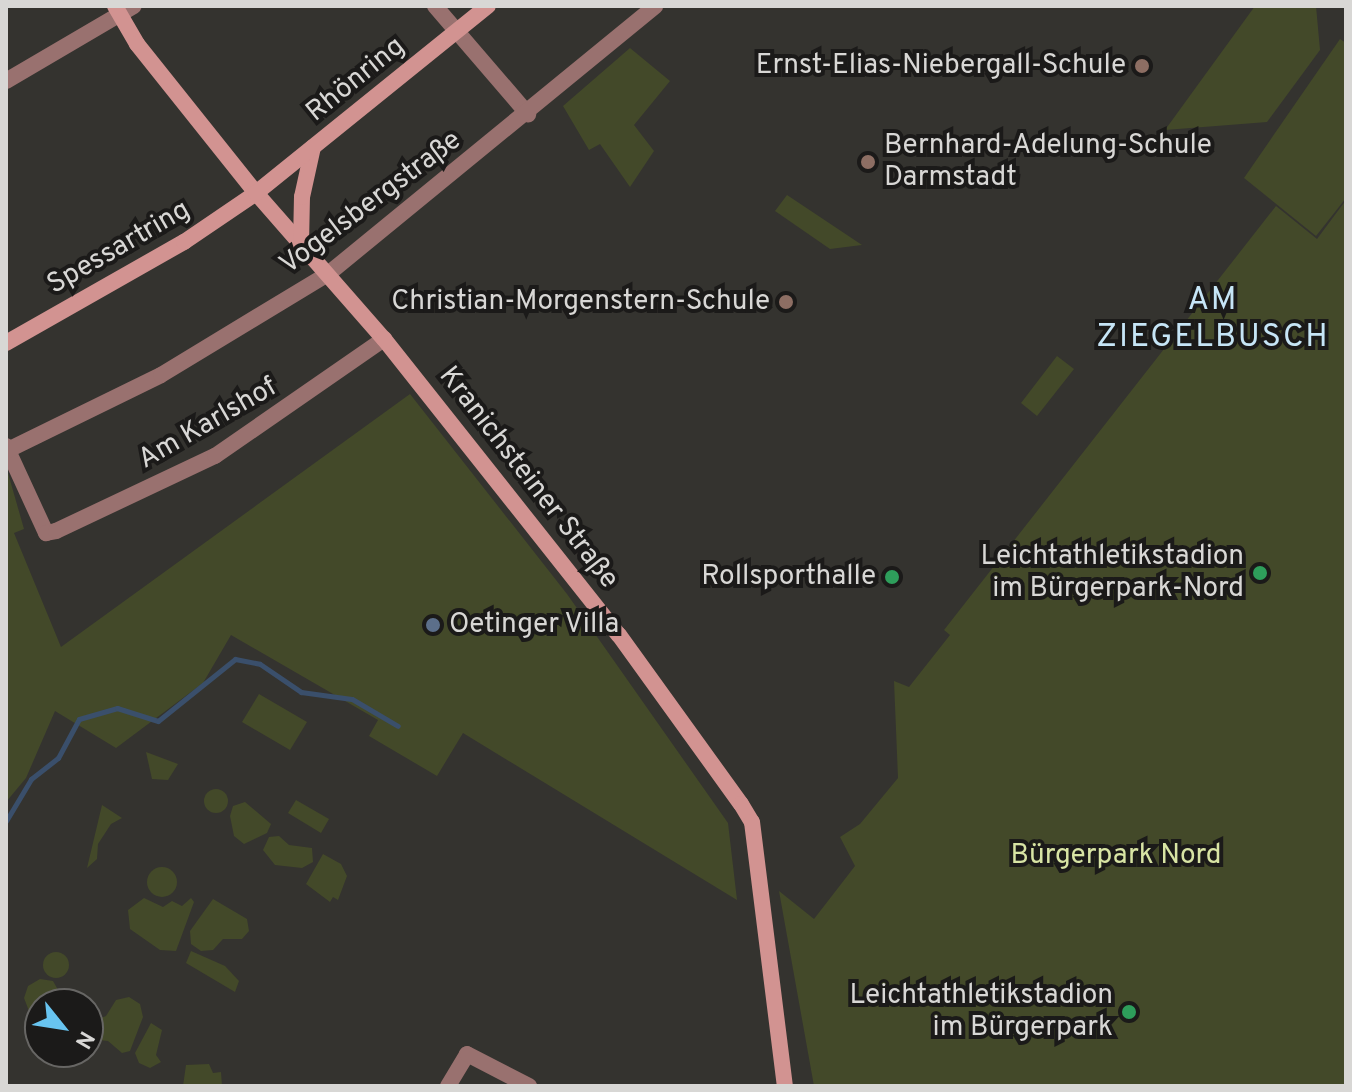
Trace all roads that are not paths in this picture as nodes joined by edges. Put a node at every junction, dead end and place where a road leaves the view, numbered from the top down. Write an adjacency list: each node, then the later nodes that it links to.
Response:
1 (134, 6): 5 (street)
2 (435, 6): 6 (street)
3 (488, 6): 6 (main road, Rhönring)
4 (655, 6): 8 (street, Vogelsbergstraße)
5 (118, 11): 7 (street); 10 (main road, Kranichsteiner Straße)
6 (457, 32): 8 (street); 9 (main road, Rhönring)
7 (6, 81)
8 (528, 114): 12 (street, Vogelsbergstraße)
9 (313, 147): 10 (main road, Rhönring); 11 (main road)
10 (256, 193): 11 (main road, Kranichsteiner Straße); 14 (main road, Spessartring)
11 (301, 244): 12 (main road, Kranichsteiner Straße)
12 (328, 274): 13 (main road, Kranichsteiner Straße); 15 (street, Vogelsbergstraße)
13 (384, 339): 15 (street, Am Karlshof); 18 (main road, Kranichsteiner Straße)
14 (6, 343)
15 (7, 448)
16 (448, 1086): 17 (street)
17 (529, 1086)
18 (785, 1086)

